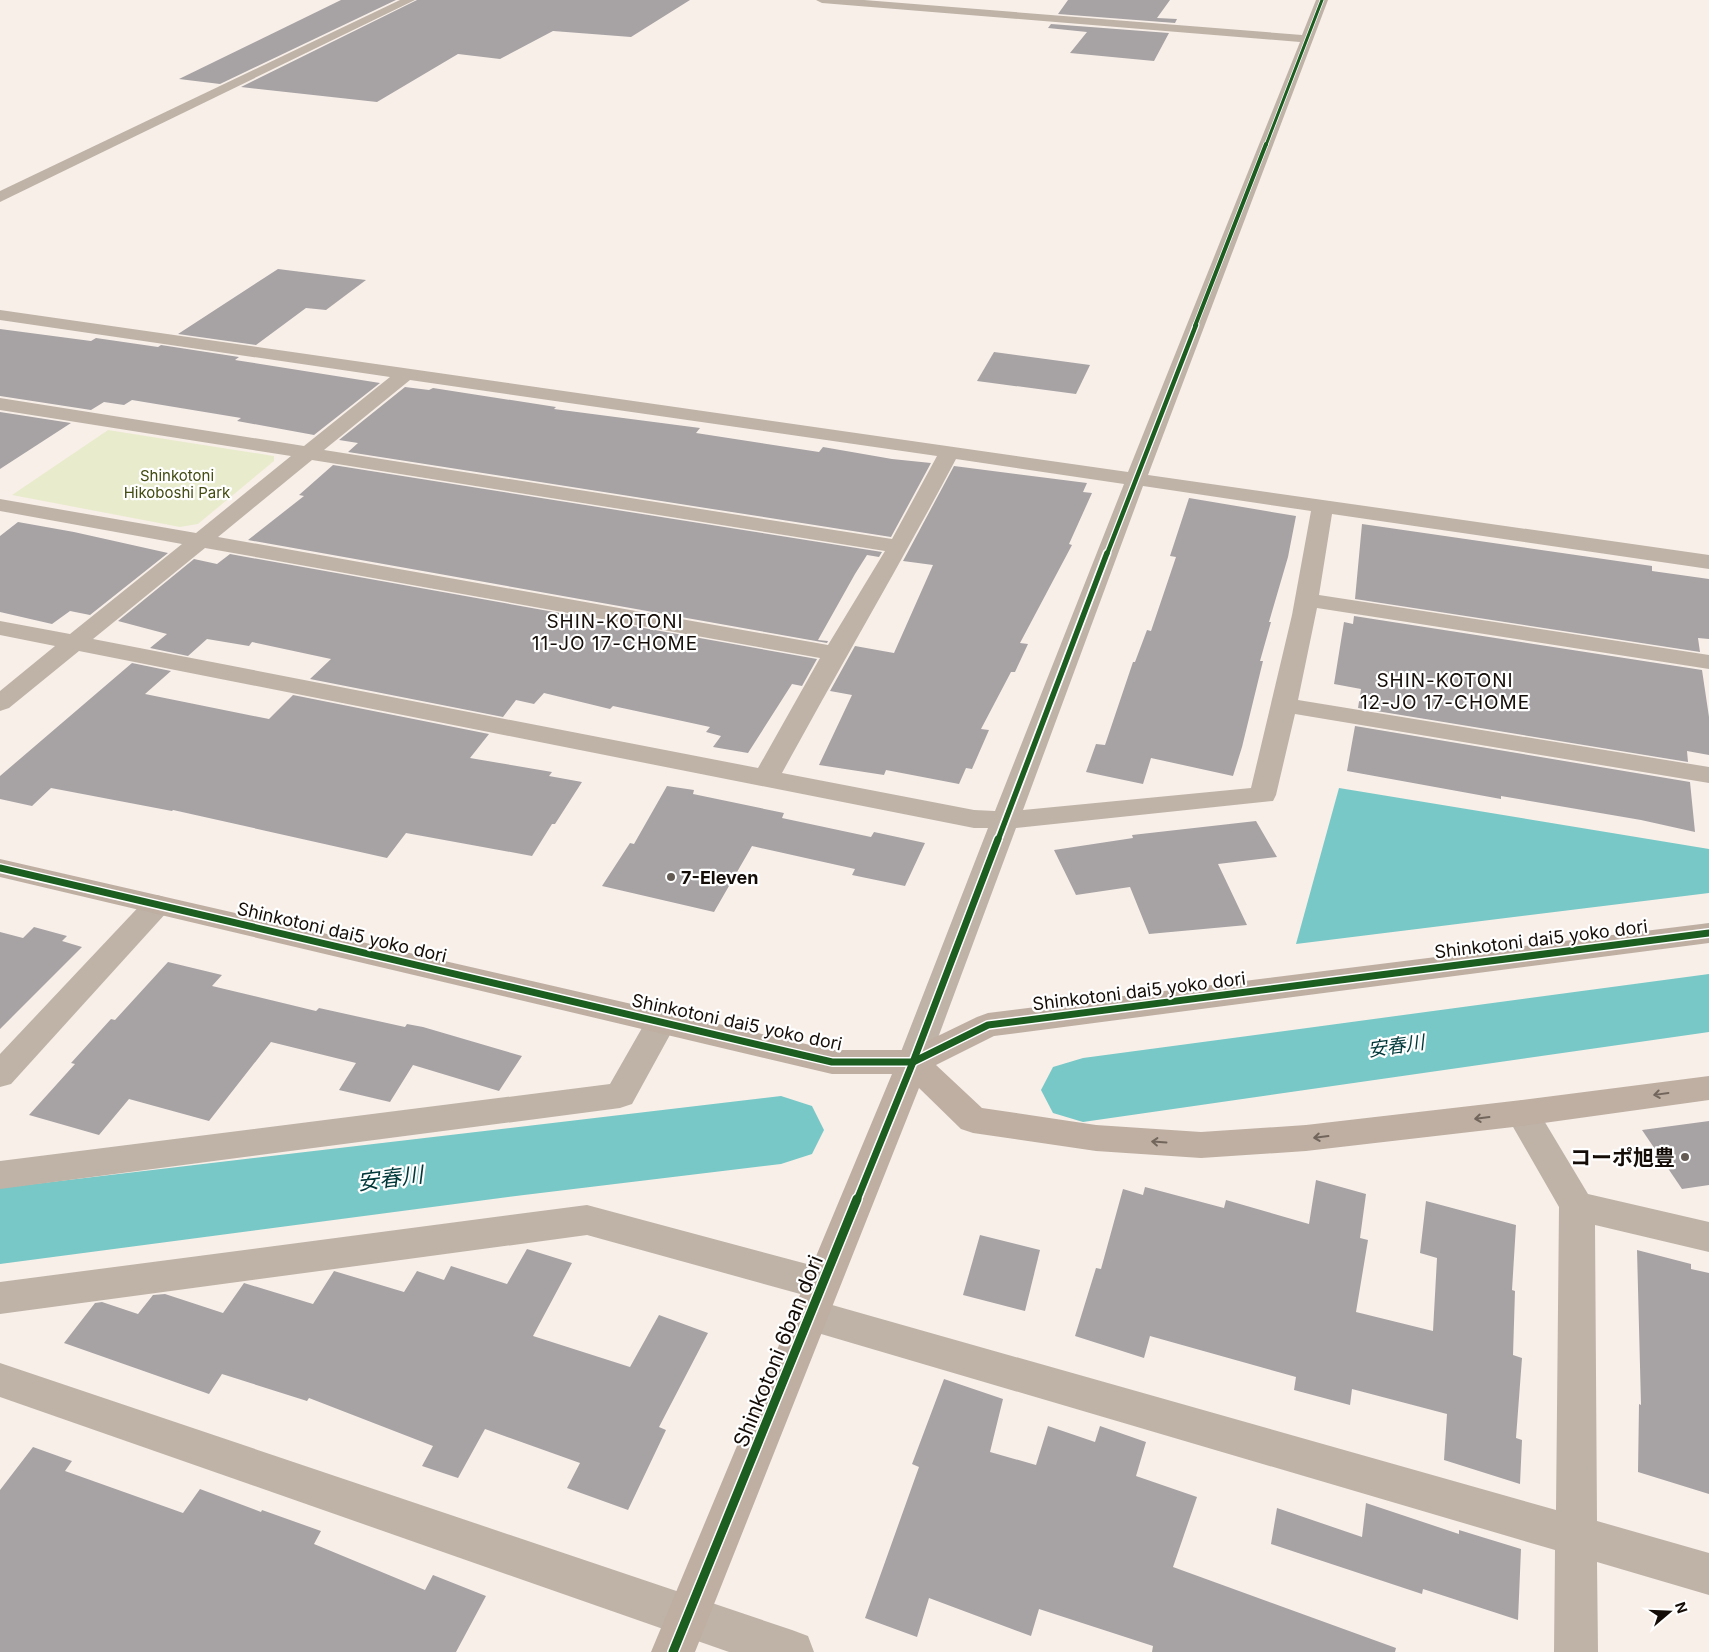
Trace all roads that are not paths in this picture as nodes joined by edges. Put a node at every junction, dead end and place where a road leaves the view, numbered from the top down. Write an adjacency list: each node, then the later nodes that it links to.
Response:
1 (409, 0): 5 (street)
2 (822, 0): 4 (street)
3 (1322, 0): 4 (street)
4 (1306, 39): 11 (street)
5 (0, 197)
6 (0, 316): 7 (street)
7 (404, 375): 9 (street); 10 (street)
8 (0, 404): 9 (street)
9 (309, 452): 14 (street); 15 (street)
10 (950, 453): 11 (street); 15 (street)
11 (1136, 478): 13 (street); 26 (street)
12 (0, 505): 14 (street)
13 (1323, 505): 16 (street); 17 (street)
14 (201, 540): 19 (street); 20 (street)
15 (898, 547): 20 (street)
16 (1709, 562)
17 (1307, 600): 21 (street); 23 (street)
18 (0, 628): 19 (street)
19 (74, 642): 22 (street); 25 (street)
20 (835, 653): 25 (street)
21 (1709, 662)
22 (0, 703)
23 (1285, 705): 24 (street); 26 (street)
24 (1709, 775)
25 (766, 777): 26 (street)
26 (1005, 820): 31 (street)
27 (0, 868): 28 (street, Shinkotoni dai5 yoko dori)
28 (157, 905): 30 (street, Shinkotoni dai5 yoko dori); 32 (street)
29 (1709, 933): 31 (street, Shinkotoni dai5 yoko dori)
30 (661, 1022): 31 (street, Shinkotoni dai5 yoko dori); 35 (street)
31 (913, 1062): 34 (street, one-way to 31); 39 (street, Shinkotoni 6ban dori)
32 (0, 1075)
33 (1709, 1088): 34 (street, one-way to 34)
34 (1522, 1113): 36 (street)
35 (0, 1175)
36 (1577, 1206): 37 (street); 41 (street)
37 (1709, 1237)
38 (0, 1298): 39 (street)
39 (816, 1300): 41 (street); 43 (street, Shinkotoni 6ban dori)
40 (0, 1380): 43 (street)
41 (1576, 1535): 42 (street); 45 (street)
42 (1709, 1574)
43 (680, 1635): 44 (street)
44 (792, 1652)
45 (1576, 1652)

